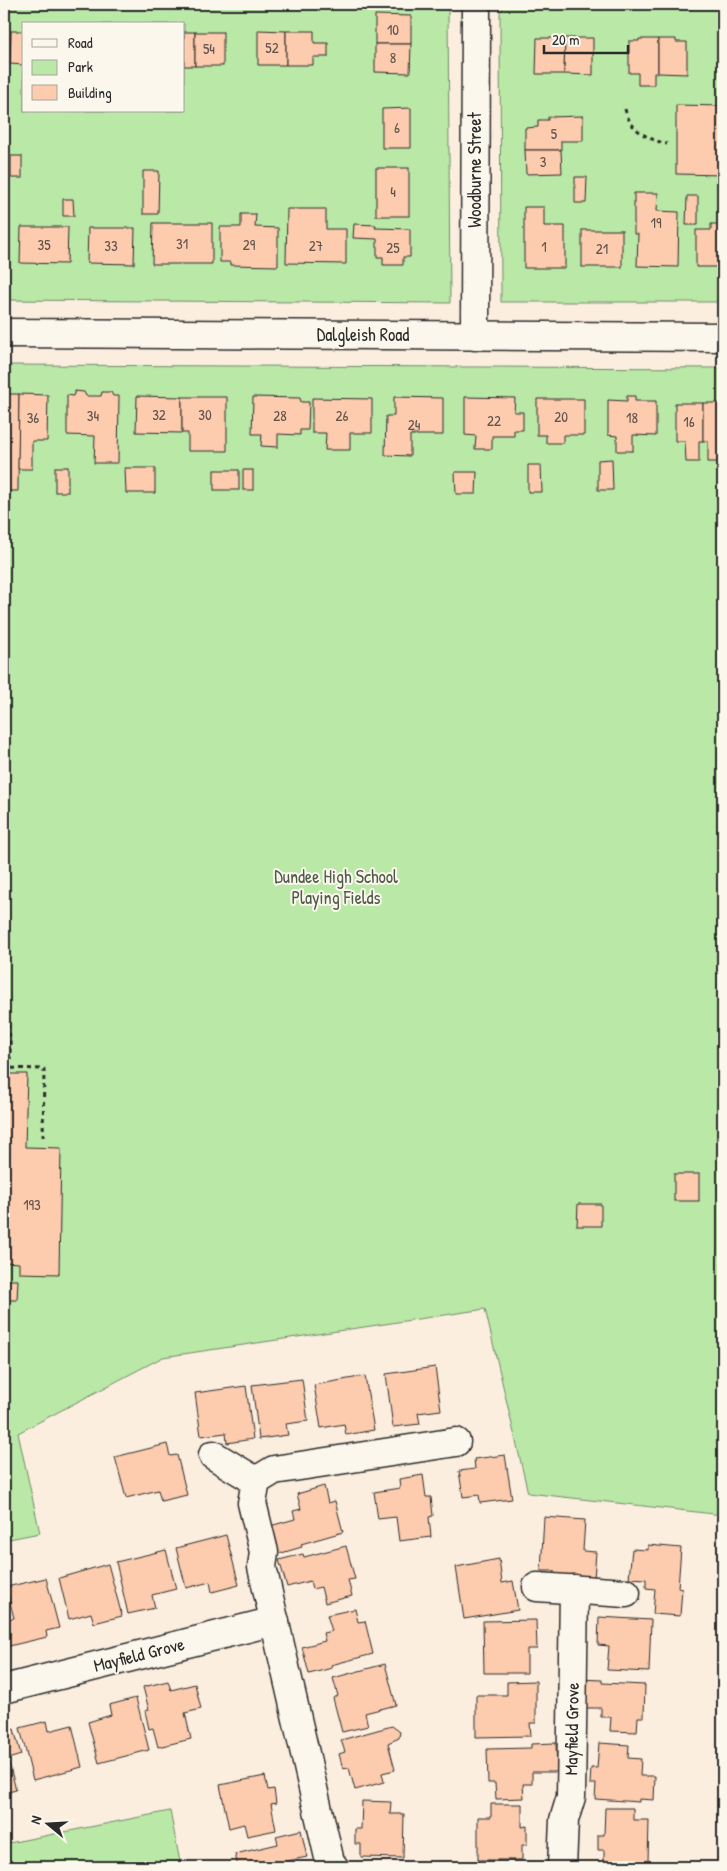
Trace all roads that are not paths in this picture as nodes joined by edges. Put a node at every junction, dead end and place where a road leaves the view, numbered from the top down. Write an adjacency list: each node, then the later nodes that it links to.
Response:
1 (476, 4): 3 (street, Woodburne Street)
2 (4, 334): 3 (street, Dalgleish Road)
3 (475, 336): 4 (street, Dalgleish Road)
4 (723, 337)
5 (456, 1442): 7 (street)
6 (213, 1454): 7 (street)
7 (256, 1481): 11 (street)
8 (537, 1587): 9 (street)
9 (574, 1589): 10 (street); 14 (street, Mayfield Grove)
10 (626, 1593)
11 (275, 1621): 12 (street, Mayfield Grove); 13 (street)
12 (4, 1689)
13 (334, 1867)
14 (562, 1867)

